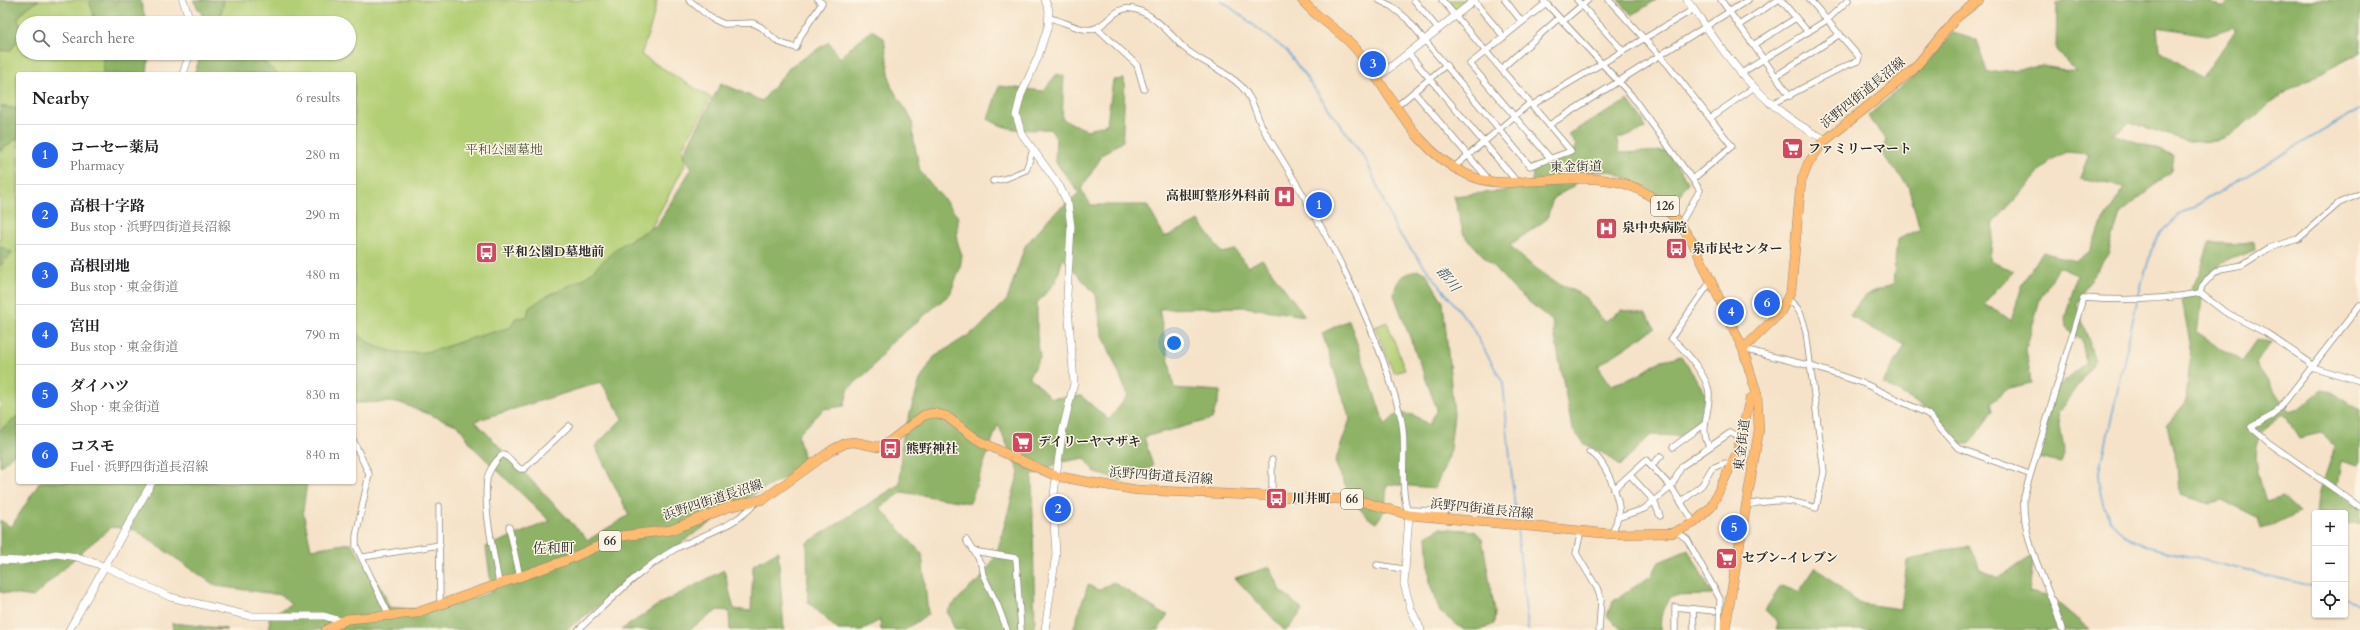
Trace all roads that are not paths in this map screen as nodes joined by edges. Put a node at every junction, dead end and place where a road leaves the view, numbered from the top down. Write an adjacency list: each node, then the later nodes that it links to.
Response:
1 (183, 0): 26 (street)
2 (689, 0): 3 (street)
3 (818, 0)
4 (1045, 0): 28 (street)
5 (1302, 0): 55 (main road, 東金街道 / 126)
6 (1379, 0): 41 (street)
7 (1414, 0): 36 (street)
8 (1442, 0): 27 (street)
9 (1474, 0): 27 (street); 39 (street)
10 (1504, 0): 32 (street)
11 (1577, 0): 23 (street)
12 (1588, 0): 23 (street)
13 (1609, 0): 40 (street)
14 (1687, 0): 24 (street)
15 (1721, 0): 25 (street)
16 (1748, 0): 25 (street)
17 (1778, 0): 33 (street)
18 (1781, 0): 29 (street)
19 (1810, 0): 31 (street)
20 (1848, 0): 31 (street)
21 (1979, 0): 69 (main road, 浜野四街道長沼線)
22 (1545, 2): 30 (street); 32 (street)
23 (1582, 5): 30 (street); 43 (street)
24 (1694, 9): 34 (street); 40 (street)
25 (1729, 11): 33 (street); 34 (street)
26 (189, 16)
27 (1455, 16): 36 (street); 44 (street)
28 (1049, 18): 35 (street); 71 (street)
29 (1796, 18): 37 (street); 42 (street)
30 (1561, 20): 49 (street); 51 (street)
31 (1827, 20): 37 (street); 38 (street)
32 (1522, 22): 39 (street)
33 (1739, 25): 42 (street)
34 (1706, 26): 46 (street); 53 (street)
35 (1097, 28): 59 (street); 115 (street)
36 (1438, 29): 41 (street)
37 (1808, 32): 47 (street)
38 (1840, 34): 54 (street); 61 (street)
39 (1504, 36): 44 (street)
40 (1644, 39): 43 (street); 46 (street)
41 (1424, 41): 45 (street); 50 (street)
42 (1753, 45): 47 (street)
43 (1623, 51): 49 (street)
44 (1486, 52): 51 (street); 65 (street)
45 (1408, 53): 55 (street); 56 (street)
46 (1658, 56): 57 (street); 66 (street)
47 (1764, 59): 53 (street); 54 (street)
48 (188, 60): 52 (street)
49 (1601, 64): 57 (street); 62 (street)
50 (1446, 65): 56 (street); 68 (street)
51 (1501, 69): 62 (street)
52 (184, 72)
53 (1740, 74): 58 (street)
54 (1776, 76): 61 (street)
55 (1378, 78): 64 (main road, 東金街道 / 126)
56 (1430, 78): 60 (street); 70 (street)
57 (1617, 82): 67 (street); 75 (street)
58 (1753, 88): 63 (street); 66 (street)
59 (1144, 89)
60 (1414, 92): 64 (street); 72 (street)
61 (1790, 96): 63 (street)
62 (1531, 104): 65 (street); 67 (street)
63 (1770, 104): 69 (street)
64 (1398, 106): 74 (main road, 東金街道 / 126)
65 (1515, 116): 68 (street); 73 (street)
66 (1710, 118): 75 (street)
67 (1549, 125): 73 (street)
68 (1499, 129): 70 (street); 73 (street)
69 (1826, 140): 83 (main road, 浜野四街道長沼線)
70 (1484, 142): 72 (street); 78 (street)
71 (1032, 150): 76 (street); 103 (street)
72 (1469, 155): 74 (street); 77 (street)
73 (1550, 158)
74 (1453, 168): 77 (main road, 東金街道 / 126)
75 (1692, 179): 80 (street)
76 (993, 181)
77 (1491, 182): 78 (main road, 東金街道 / 126)
78 (1518, 183): 80 (main road, 東金街道 / 126)
79 (2360, 194): 82 (street)
80 (1680, 224): 81 (main road, 東金街道 / 126)
81 (1711, 281): 85 (main road, 東金街道 / 126); 90 (street)
82 (2200, 293): 87 (street); 101 (street)
83 (1788, 300): 85 (main road, 浜野四街道長沼線); 86 (street)
84 (2360, 305): 87 (street)
85 (1743, 349): 86 (street); 89 (main road, 東金街道 / 126)
86 (1811, 366): 101 (street); 111 (street)
87 (2312, 367): 88 (street); 113 (street)
88 (2360, 381)
89 (1757, 394): 92 (main road, 浜野四街道長沼線 / 66); 111 (main road, 東金街道 / 126)
90 (1705, 424): 94 (street); 95 (street)
91 (569, 426): 132 (street)
92 (1741, 436): 94 (street); 100 (main road, 浜野四街道長沼線 / 66)
93 (356, 446): 126 (street)
94 (1710, 446): 105 (street)
95 (1673, 447)
96 (1589, 452): 106 (street)
97 (1661, 456): 99 (street)
98 (1272, 460): 107 (street)
99 (1651, 466): 102 (street); 105 (street)
100 (1732, 466): 110 (street); 118 (main road, 浜野四街道長沼線 / 66)
101 (2029, 474): 150 (street)
102 (1630, 475): 106 (street); 108 (street)
103 (1056, 476): 107 (main road, 浜野四街道長沼線 / 66); 109 (main road, 浜野四街道長沼線 / 66); 143 (street)
104 (151, 484): 129 (street)
105 (1671, 487): 108 (street); 110 (street)
106 (1614, 489): 117 (street)
107 (1272, 496): 115 (main road, 浜野四街道長沼線 / 66)
108 (1654, 501): 116 (street); 117 (street)
109 (756, 502): 131 (main road, 浜野四街道長沼線 / 66); 140 (street)
110 (1681, 502): 118 (street)
111 (1746, 505): 149 (main road, 東金街道 / 126)
112 (440, 506): 124 (street)
113 (2360, 507)
114 (1446, 511): 115 (street)
115 (1408, 512): 120 (main road, 浜野四街道長沼線 / 66); 130 (street)
116 (1660, 516)
117 (1617, 518): 122 (street)
118 (1694, 523): 121 (main road, 浜野四街道長沼線 / 66)
119 (509, 527): 131 (street)
120 (1581, 531): 122 (main road, 浜野四街道長沼線 / 66); 145 (street)
121 (1677, 532): 122 (main road, 浜野四街道長沼線 / 66); 148 (street)
122 (1612, 534)
123 (966, 540): 125 (street)
124 (440, 545): 126 (street); 133 (street)
125 (973, 550): 141 (street); 142 (street)
126 (363, 557): 136 (street)
127 (0, 560): 129 (street)
128 (1376, 565): 130 (street)
129 (106, 567): 137 (street); 138 (street)
130 (1403, 569): 144 (street)
131 (520, 577): 132 (main road, 浜野四街道長沼線 / 66)
132 (499, 584): 133 (main road, 浜野四街道長沼線 / 66)
133 (440, 605): 136 (main road, 浜野四街道長沼線 / 66)
134 (1693, 609): 135 (street); 146 (street); 147 (street)
135 (1714, 611)
136 (390, 617): 137 (main road, 浜野四街道長沼線 / 66)
137 (342, 621): 139 (main road, 浜野四街道長沼線 / 66)
138 (69, 630)
139 (326, 630)
140 (578, 630)
141 (1007, 630)
142 (1021, 630)
143 (1045, 630)
144 (1421, 630)
145 (1599, 630)
146 (1675, 630)
147 (1694, 630)
148 (1719, 630)
149 (1725, 630)
150 (2062, 630)

